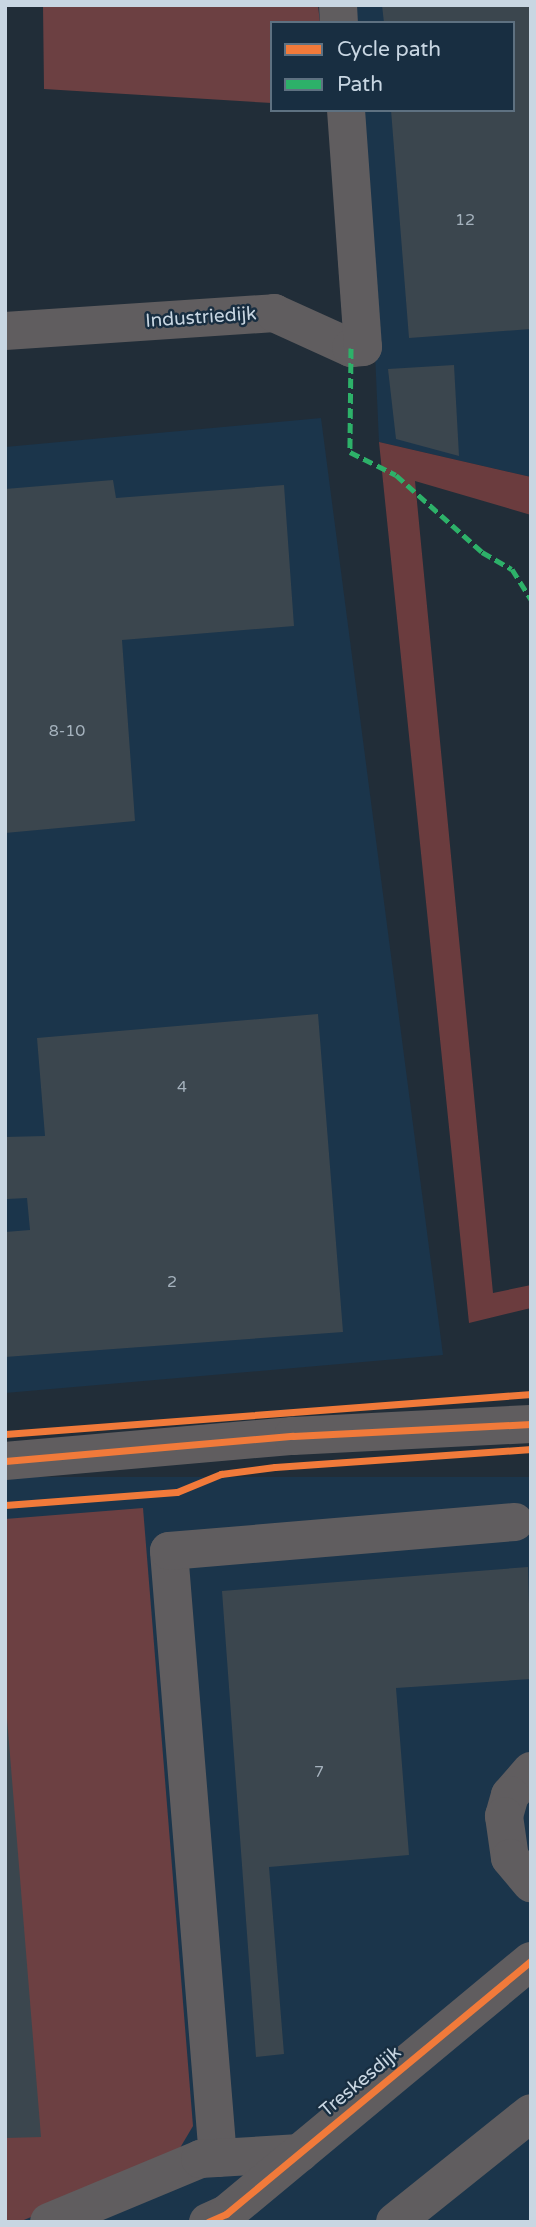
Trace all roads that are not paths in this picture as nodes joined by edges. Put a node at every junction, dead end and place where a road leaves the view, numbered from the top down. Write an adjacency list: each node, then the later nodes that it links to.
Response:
1 (346, 112): 2 (street, Industriedijk)
2 (5, 331)
3 (531, 1424): 4 (street)
4 (5, 1461)
5 (515, 1522): 11 (street)
6 (531, 1771): 7 (street)
7 (528, 1890)
8 (530, 1955): 10 (street, Treskesdijk)
9 (531, 2113): 14 (street)
10 (300, 2153): 11 (street); 13 (street, Treskesdijk)
11 (218, 2158): 12 (street)
12 (49, 2222)
13 (208, 2222)
14 (395, 2222)

